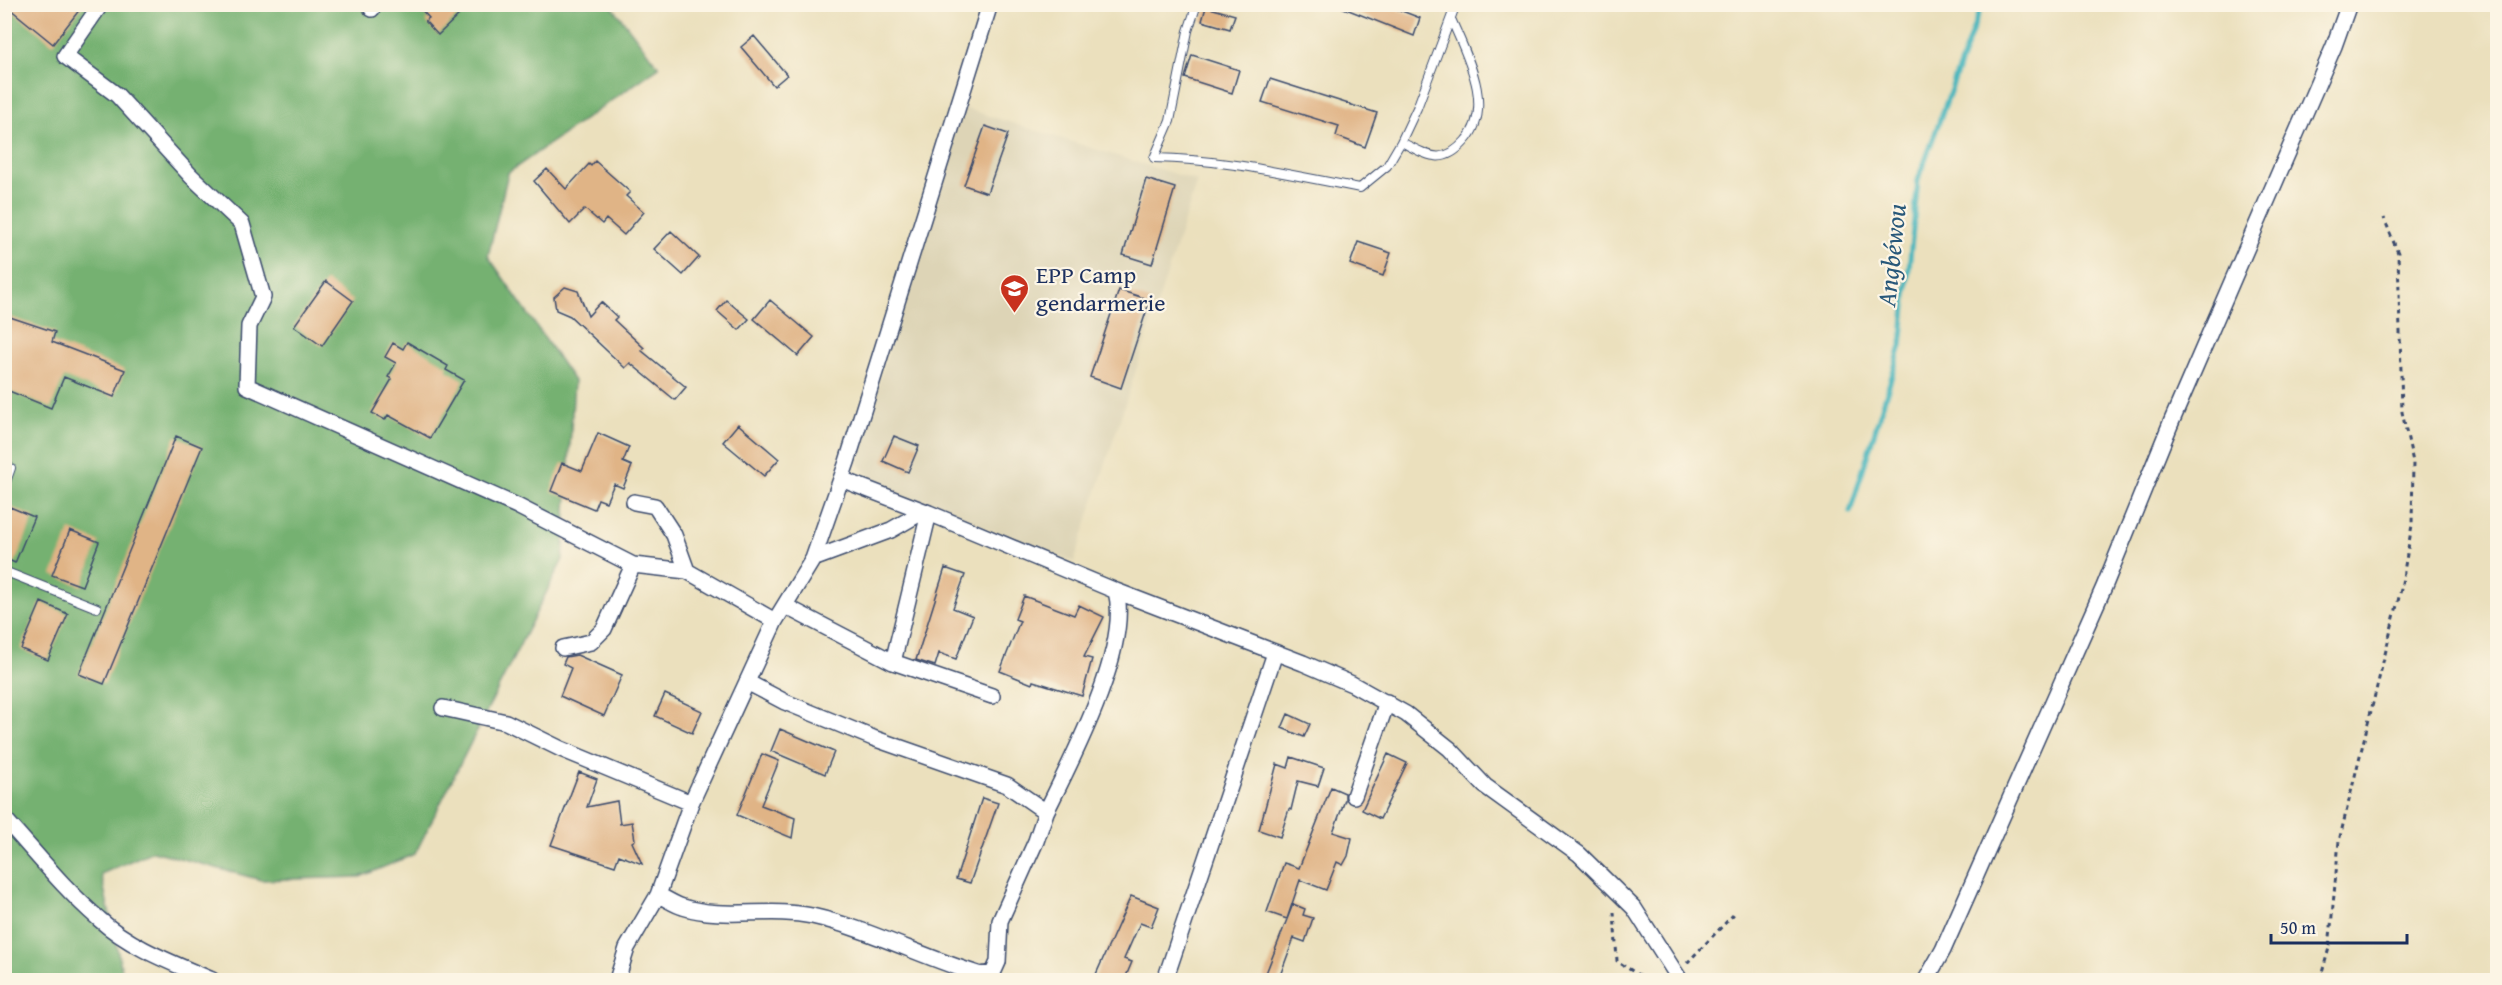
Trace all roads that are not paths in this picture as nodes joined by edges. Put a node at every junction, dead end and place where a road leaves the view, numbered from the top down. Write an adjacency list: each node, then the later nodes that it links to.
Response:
1 (101, 4): 14 (street)
2 (990, 4): 9 (street)
3 (1197, 4): 7 (lane)
4 (1456, 4): 6 (lane)
5 (2349, 4): 37 (street)
6 (1452, 21): 7 (lane); 7 (lane)
7 (1401, 142)
8 (4, 465): 10 (lane)
9 (841, 479): 12 (street); 13 (street)
10 (4, 487)
11 (633, 502): 16 (street)
12 (926, 512): 13 (street); 17 (street); 23 (street)
13 (813, 559): 18 (street)
14 (633, 565): 16 (street); 21 (street)
15 (4, 571): 19 (lane)
16 (687, 571): 20 (street)
17 (1116, 591): 22 (street); 30 (street)
18 (785, 606): 20 (street); 23 (street)
19 (96, 608)
20 (775, 621): 24 (street)
21 (563, 648)
22 (1275, 653): 26 (street); 36 (street)
23 (893, 662): 25 (street)
24 (747, 682): 29 (street); 30 (street)
25 (992, 696)
26 (1387, 702): 28 (street); 33 (street)
27 (443, 708): 29 (street)
28 (1354, 796)
29 (691, 803): 32 (street)
30 (1046, 812): 32 (street)
31 (4, 819): 34 (street)
32 (658, 896): 35 (street)
33 (1679, 980)
34 (212, 981)
35 (617, 981)
36 (1165, 981)
37 (1926, 981)

